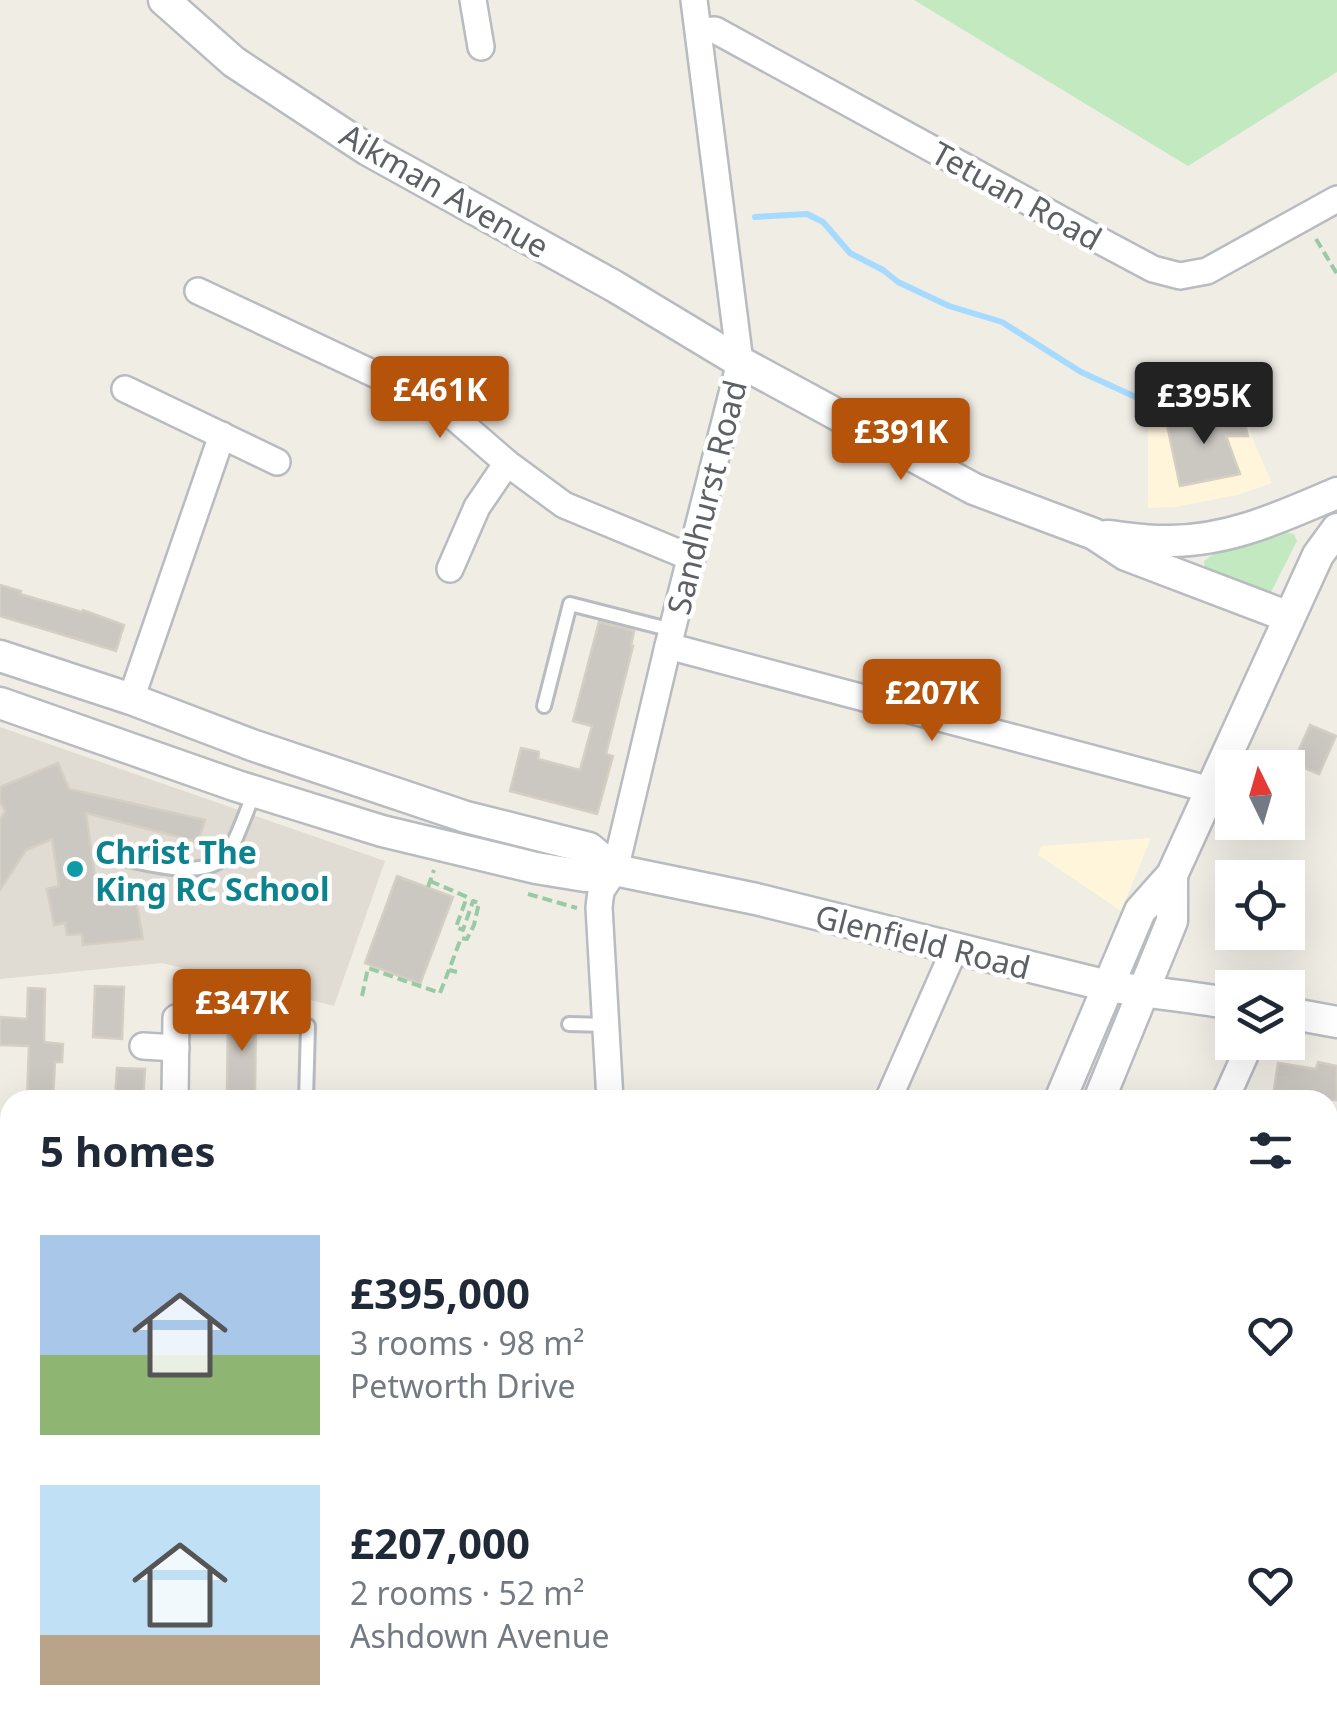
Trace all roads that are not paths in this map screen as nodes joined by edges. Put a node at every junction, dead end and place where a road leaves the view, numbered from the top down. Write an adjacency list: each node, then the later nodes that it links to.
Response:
1 (164, 0): 8 (street, Aikman Avenue)
2 (473, 0): 5 (street)
3 (694, 0): 4 (street, Sandhurst Road)
4 (700, 31): 6 (street, Tetuan Road); 8 (street, Sandhurst Road)
5 (480, 47)
6 (1337, 199)
7 (198, 292): 12 (street)
8 (740, 362): 16 (street, Aikman Avenue); 19 (street, Sandhurst Road)
9 (125, 389): 10 (street)
10 (222, 435): 11 (street); 25 (street)
11 (277, 462)
12 (507, 463): 19 (street); 20 (street)
13 (1337, 493): 14 (street)
14 (1274, 520): 17 (street); 18 (street)
15 (1337, 529): 18 (street)
16 (1094, 534): 17 (street); 21 (street)
17 (1196, 540): 21 (street)
18 (1318, 555): 22 (street)
19 (692, 558): 23 (street, Sandhurst Road)
20 (450, 568)
21 (1187, 580): 22 (street)
22 (1289, 618): 30 (street)
23 (670, 638): 27 (lane); 30 (street); 32 (street, Sandhurst Road)
24 (0, 656): 25 (street, Glenfield Road)
25 (131, 699): 28 (street, Glenfield Road)
26 (0, 703): 29 (street, Glenfield Road)
27 (544, 706)
28 (252, 745): 29 (street); 32 (street, Glenfield Road)
29 (246, 789): 31 (lane); 32 (street, Glenfield Road)
30 (1211, 790): 33 (street)
31 (107, 855)
32 (615, 870): 34 (street, Glenfield Road); 42 (street, Sandhurst Road)
33 (1172, 876): 35 (street); 36 (street)
34 (955, 948): 35 (street, Glenfield Road); 50 (street)
35 (1108, 986): 36 (street, Glenfield Road); 51 (street)
36 (1144, 993): 37 (street, Glenfield Road); 52 (street)
37 (1215, 1001)
38 (1305, 1017): 40 (street)
39 (176, 1018): 45 (street)
40 (1337, 1022)
41 (569, 1024): 42 (lane)
42 (606, 1025): 49 (street)
43 (308, 1026): 48 (lane)
44 (143, 1046): 45 (street)
45 (176, 1048): 47 (street)
46 (1242, 1060): 53 (street)
47 (176, 1090)
48 (306, 1090)
49 (609, 1090)
50 (892, 1090)
51 (1064, 1090)
52 (1103, 1090)
53 (1229, 1090)

